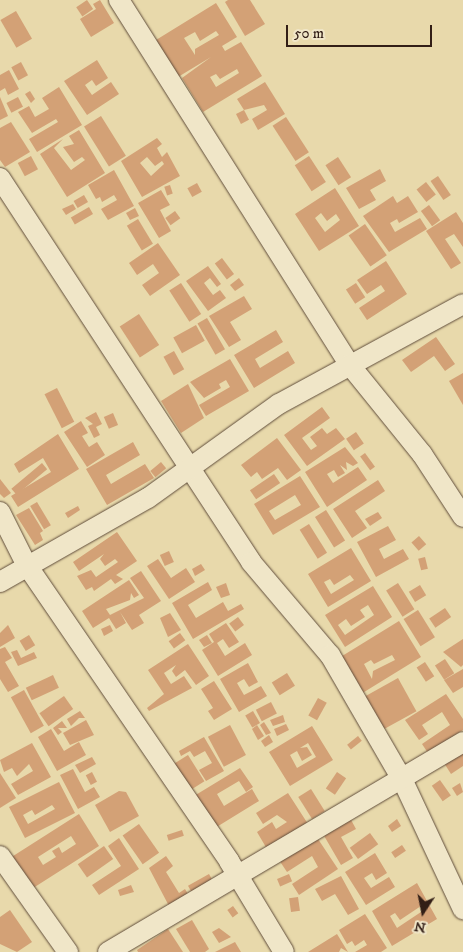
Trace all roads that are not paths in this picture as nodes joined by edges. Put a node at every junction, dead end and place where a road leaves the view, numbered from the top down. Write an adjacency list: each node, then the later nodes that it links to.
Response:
1 (119, 0): 4 (street)
2 (0, 178): 5 (street)
3 (463, 304): 4 (street)
4 (349, 364): 5 (street); 7 (street)
5 (192, 466): 8 (street); 11 (street)
6 (0, 512): 8 (street)
7 (463, 517)
8 (26, 564): 9 (street); 13 (street)
9 (0, 582)
10 (463, 742): 11 (street)
11 (402, 779): 13 (street); 14 (street)
12 (0, 856): 15 (street)
13 (239, 878): 16 (street); 17 (street)
14 (463, 909)
15 (68, 952)
16 (108, 952)
17 (284, 952)

